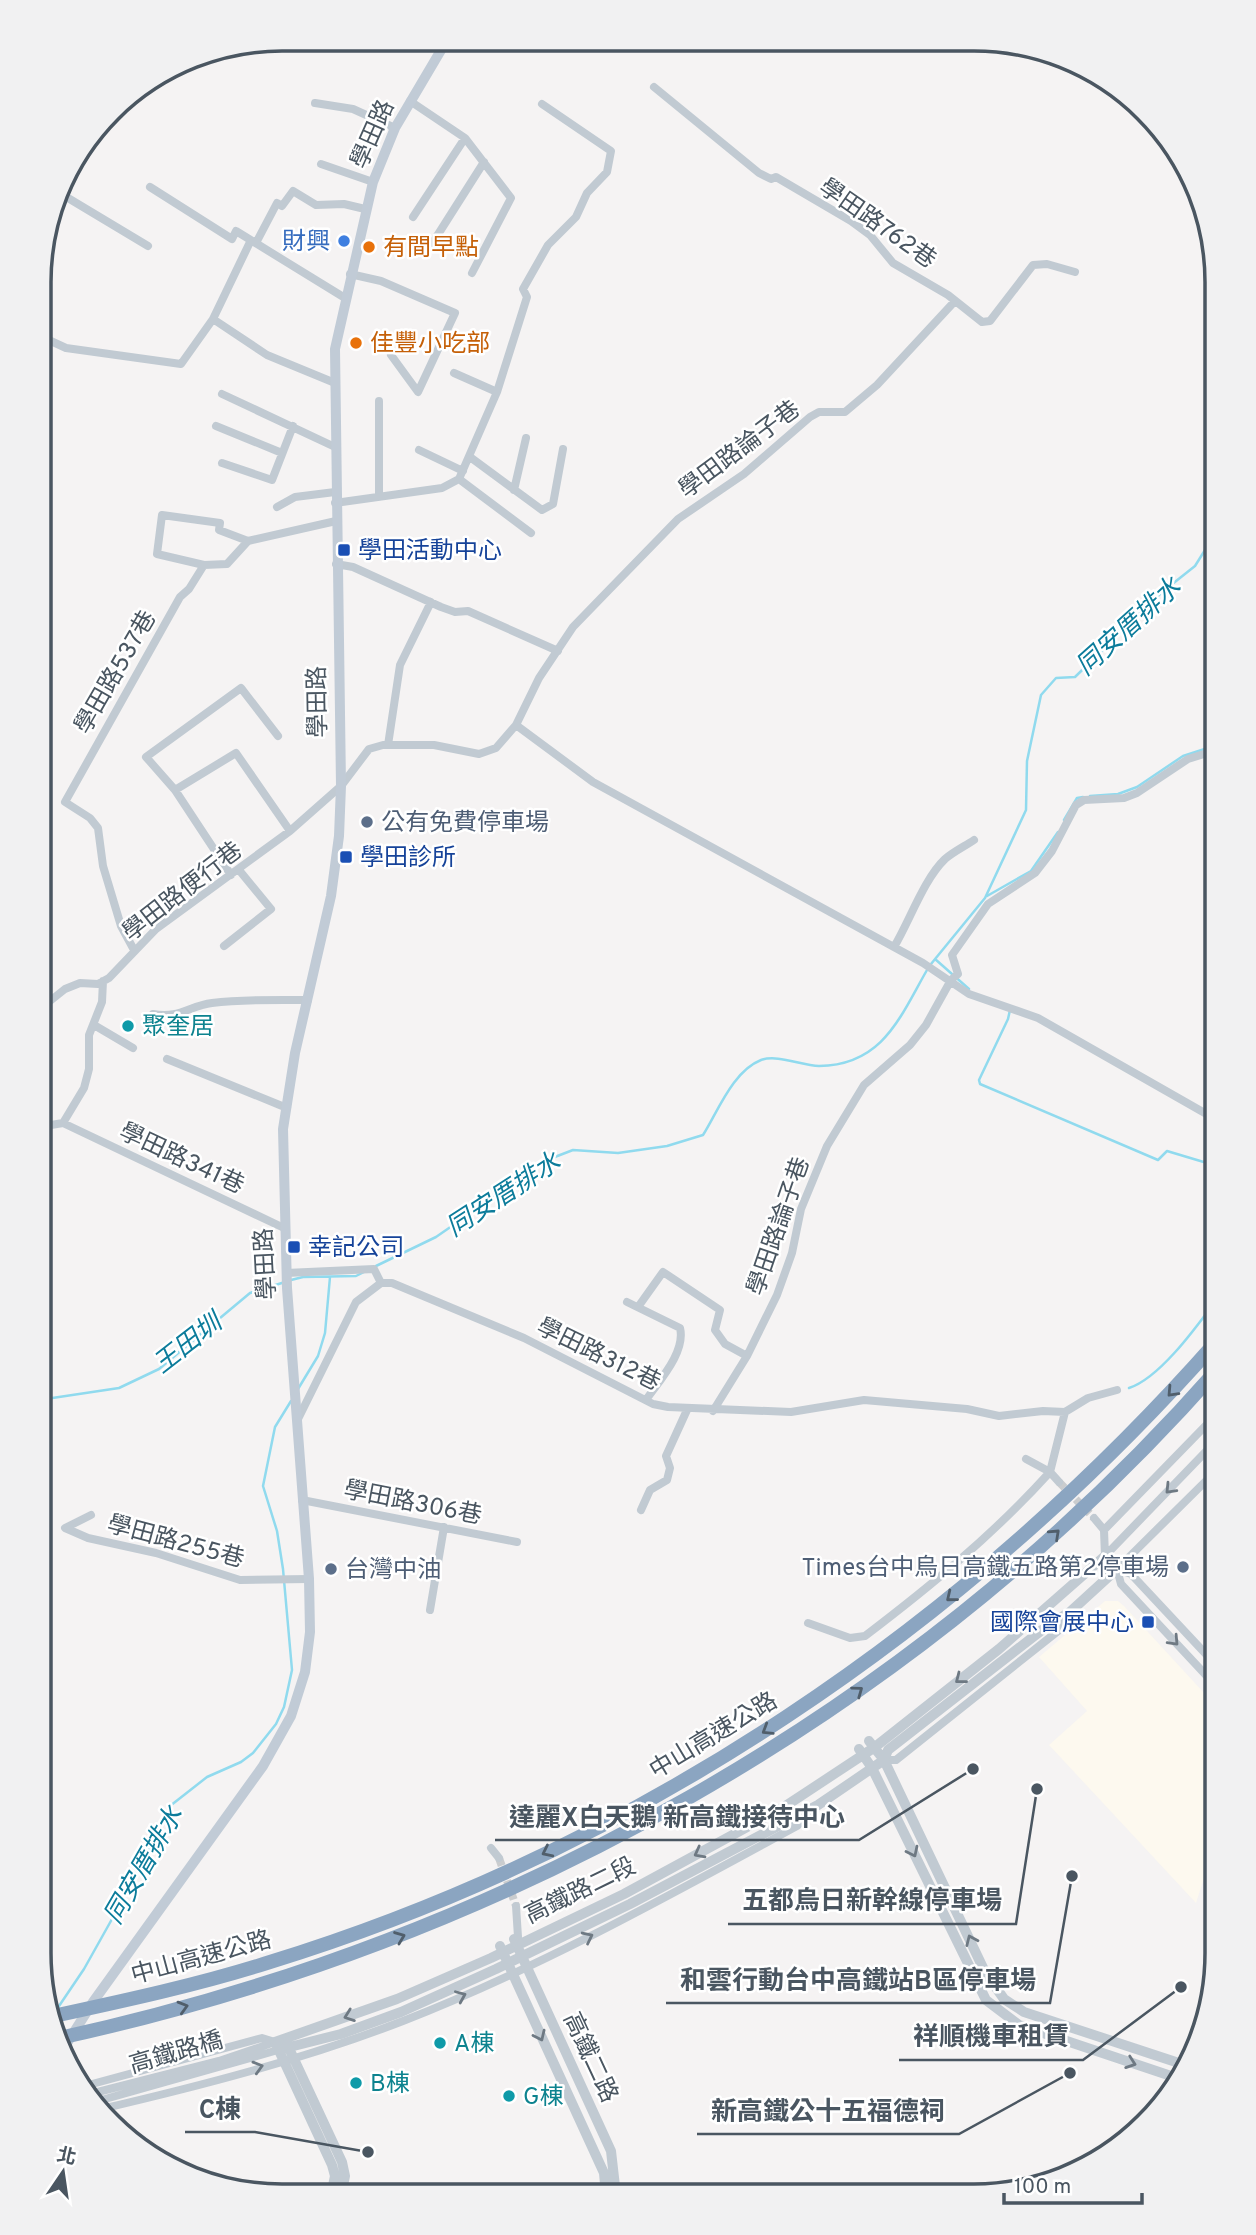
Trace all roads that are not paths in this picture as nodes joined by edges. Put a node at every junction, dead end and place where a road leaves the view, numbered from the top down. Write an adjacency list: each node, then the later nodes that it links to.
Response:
1 (440, 51): 3 (main road, 學田路)
2 (654, 87): 22 (street, 學田路762巷)
3 (410, 101): 6 (main road, 學田路); 7 (street)
4 (315, 103): 6 (street)
5 (541, 104): 28 (street)
6 (394, 128): 10 (main road, 學田路)
7 (465, 138): 8 (street); 14 (street)
8 (484, 162): 17 (street); 19 (street)
9 (321, 164): 10 (street)
10 (373, 182): 13 (main road, 學田路)
11 (150, 187): 15 (street)
12 (67, 196): 16 (street)
13 (365, 209): 15 (street); 20 (main road, 學田路)
14 (413, 217)
15 (253, 241): 21 (street); 23 (street)
16 (148, 246)
17 (430, 247)
18 (1075, 272): 22 (street, 學田路762巷)
19 (472, 273)
20 (350, 274): 21 (main road, 學田路); 25 (street)
21 (345, 298): 27 (main road, 學田路)
22 (955, 301): 51 (street, 學田路論子巷)
23 (214, 319): 24 (street); 27 (street)
24 (51, 341)
25 (391, 355)
26 (454, 373): 28 (street)
27 (335, 383): 34 (main road, 學田路)
28 (497, 392): 38 (street)
29 (222, 394): 32 (street)
30 (379, 401): 42 (street)
31 (216, 426): 37 (street)
32 (293, 426): 34 (street); 37 (street)
33 (526, 439): 41 (street)
34 (335, 447): 43 (main road, 學田路)
35 (563, 449): 41 (street)
36 (419, 450): 40 (street)
37 (282, 453): 39 (street)
38 (470, 457): 40 (street); 41 (street)
39 (222, 463)
40 (461, 475): 42 (street); 46 (street)
41 (514, 490)
42 (379, 496): 43 (street)
43 (335, 497): 44 (street); 45 (main road, 學田路)
44 (277, 507)
45 (336, 521): 47 (street); 48 (main road, 學田路)
46 (531, 533)
47 (248, 541): 49 (street); 49 (street)
48 (336, 564): 50 (street); 56 (main road, 學田路)
49 (204, 565): 63 (street, 學田路537巷)
50 (431, 602): 51 (street); 54 (street)
51 (558, 651): 52 (street, 學田路論子巷)
52 (516, 725): 54 (street, 學田路論子巷); 62 (street)
53 (278, 736): 57 (street)
54 (388, 745): 56 (street)
55 (1205, 754): 64 (street, 學田路論子巷)
56 (341, 786): 58 (street, 學田路便行巷); 67 (main road, 學田路)
57 (175, 790): 58 (street); 60 (street)
58 (290, 831): 60 (street, 學田路便行巷)
59 (974, 841): 62 (street)
60 (235, 873): 61 (street); 63 (street, 學田路便行巷)
61 (224, 946)
62 (894, 947): 64 (street)
63 (134, 950): 65 (street, 學田路便行巷)
64 (951, 980): 73 (street); 82 (street, 學田路論子巷)
65 (103, 981): 66 (street); 69 (street)
66 (51, 999)
67 (308, 1000): 68 (street); 72 (main road, 學田路)
68 (153, 1014)
69 (94, 1025): 70 (street); 74 (street)
70 (133, 1048)
71 (167, 1059): 72 (street)
72 (287, 1108): 76 (main road, 學田路)
73 (1205, 1113)
74 (63, 1123): 75 (street); 76 (street, 學田路341巷)
75 (51, 1125)
76 (284, 1228): 77 (main road, 學田路)
77 (286, 1273): 78 (street, 學田路312巷); 89 (main road, 學田路)
78 (381, 1283): 85 (street, 學田路312巷); 89 (street)
79 (627, 1302): 80 (street)
80 (638, 1307): 82 (street); 85 (street)
81 (1205, 1354): 121 (highway, 中山高速公路, one-way to 121)
82 (747, 1356): 87 (street, 學田路論子巷)
83 (1205, 1382): 122 (highway, 中山高速公路, one-way to 83)
84 (1117, 1390): 88 (street)
85 (646, 1400): 86 (street, 學田路312巷)
86 (687, 1410): 87 (street, 學田路312巷); 97 (street)
87 (713, 1410): 88 (street, 學田路312巷)
88 (1065, 1412): 93 (street)
89 (296, 1422): 96 (main road)
90 (1205, 1426): 101 (street)
91 (1205, 1452): 103 (street, one-way to 103)
92 (1026, 1459): 93 (street)
93 (1050, 1472): 94 (street); 107 (street)
94 (1059, 1482)
95 (1205, 1482): 104 (street)
96 (302, 1500): 100 (street, 學田路306巷); 105 (main road)
97 (641, 1510)
98 (91, 1515): 105 (street, 學田路255巷)
99 (1094, 1518): 101 (street)
100 (444, 1527): 102 (street, 學田路306巷); 106 (street)
101 (1104, 1530): 103 (street)
102 (517, 1542)
103 (1105, 1556): 104 (street); 110 (street, 高鐵路二段, one-way to 110)
104 (1117, 1569): 108 (street); 109 (street, one-way to 109); 112 (street, 高鐵路二段)
105 (303, 1579): 123 (main road)
106 (430, 1610)
107 (808, 1623)
108 (1205, 1653)
109 (1205, 1674)
110 (872, 1744): 111 (street, 高鐵路二段); 112 (street)
111 (861, 1753): 113 (street); 117 (street, 高鐵路二段, one-way to 117)
112 (884, 1760): 113 (street, 高鐵路二段); 125 (street, one-way to 112)
113 (872, 1768): 119 (street, 高鐵路二段, one-way to 113); 126 (street, one-way to 126)
114 (492, 1848): 115 (street)
115 (499, 1858)
116 (516, 1906): 117 (street)
117 (516, 1940): 118 (street, 高鐵路二段); 119 (street, 高鐵二路)
118 (501, 1949): 120 (street, 高鐵二路); 124 (street, 高鐵路二段, one-way to 124)
119 (524, 1961): 120 (street, 高鐵路二段); 135 (street, 高鐵二路)
120 (510, 1969): 124 (street, 高鐵路二段, one-way to 120); 134 (street, 高鐵二路, one-way to 134)
121 (59, 2015)
122 (67, 2036)
123 (69, 2041)
124 (284, 2049): 127 (street, 高鐵路二段); 128 (street, 高鐵路橋); 131 (street, 高鐵路二段, one-way to 124); 132 (street); 133 (street)
125 (1177, 2063)
126 (1170, 2076)
127 (92, 2084)
128 (123, 2091): 129 (street, 高鐵路橋); 130 (street, 高鐵路橋)
129 (98, 2094)
130 (102, 2099)
131 (109, 2106)
132 (333, 2184)
133 (343, 2184)
134 (605, 2184)
135 (615, 2184)

